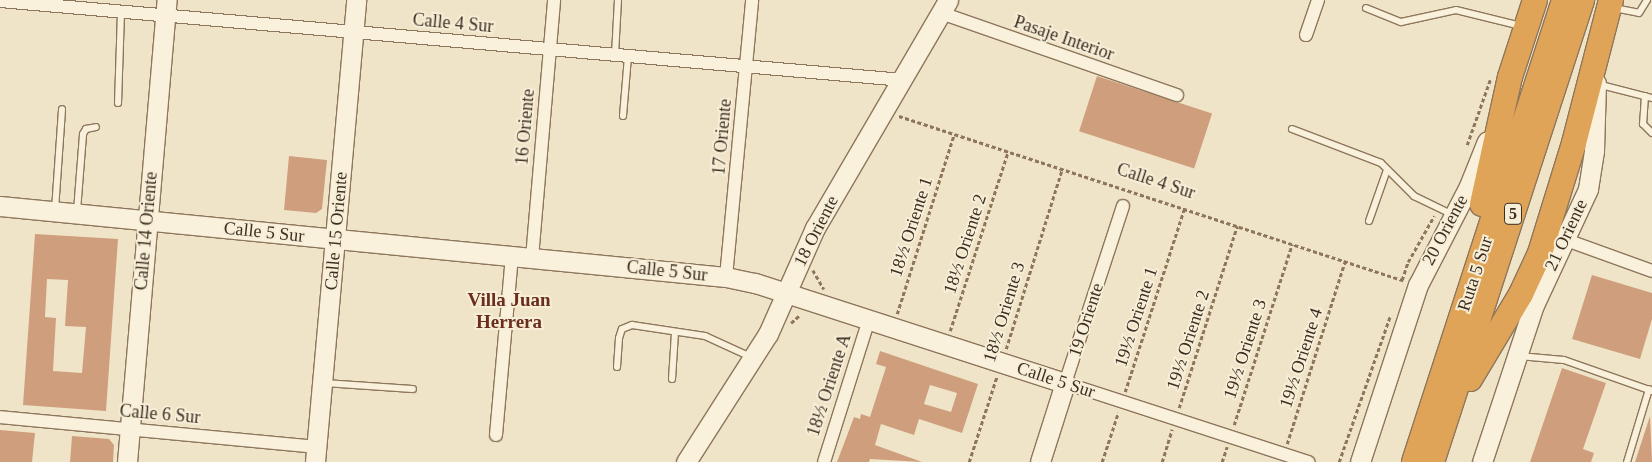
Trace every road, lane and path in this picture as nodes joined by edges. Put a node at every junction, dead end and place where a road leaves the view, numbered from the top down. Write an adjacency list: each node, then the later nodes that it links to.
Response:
1 (356, 0): 17 (street, Calle 15 Oriente)
2 (554, 0): 19 (street, 16 Oriente)
3 (618, 0): 20 (lane)
4 (752, 0): 23 (street, 17 Oriente)
5 (1318, 0): 18 (street)
6 (1535, 0): 16 (highway, 20 Oriente)
7 (1564, 0): 68 (highway, Ruta 5 Sur / 5)
8 (1582, 0): 84 (highway, Ruta 5 Sur / 5)
9 (1646, 0): 11 (lane)
10 (0, 1): 15 (street, Calle 4 Sur)
11 (1610, 4): 21 (highway, 21 Oriente)
12 (944, 7): 25 (street, 18 Oriente); 27 (street, Pasaje Interior)
13 (166, 8): 15 (street, Calle 4 Sur); 17 (street, Calle 4 Sur); 49 (street, Calle 14 Oriente)
14 (1366, 8): 16 (lane)
15 (121, 11): 30 (lane)
16 (1526, 28): 24 (highway, 20 Oriente)
17 (354, 32): 19 (street, Calle 4 Sur); 52 (street, Calle 15 Oriente)
18 (1306, 35)
19 (550, 49): 20 (street, Calle 4 Sur); 56 (street, 16 Oriente)
20 (615, 55): 22 (street, Calle 4 Sur)
21 (1598, 55): 26 (street, 21 Oriente); 84 (highway)
22 (628, 56): 23 (street, Calle 4 Sur); 34 (lane)
23 (746, 66): 25 (street, Calle 4 Sur); 60 (street, 17 Oriente)
24 (1510, 77): 48 (street, 20 Oriente); 68 (highway)
25 (903, 80): 62 (street, 18 Oriente)
26 (1596, 83): 28 (lane); 53 (street, 21 Oriente)
27 (1177, 95)
28 (1644, 96): 29 (lane); 39 (lane)
29 (1652, 98)
30 (118, 103)
31 (901, 107): 33 (path)
32 (62, 109): 46 (lane)
33 (896, 115): 35 (path); 38 (path, Calle 4 Sur)
34 (623, 116)
35 (892, 120)
36 (96, 127): 47 (lane)
37 (1292, 129): 42 (lane)
38 (954, 134): 40 (path, Calle 4 Sur); 66 (path, 18½ Oriente 1)
39 (1652, 134)
40 (1008, 151): 41 (path, Calle 4 Sur); 70 (path, 18½ Oriente 2)
41 (1062, 169): 45 (path, Calle 4 Sur); 73 (path, 18½ Oriente 3)
42 (1387, 170): 48 (lane); 50 (lane)
43 (0, 206): 46 (street, Calle 5 Sur)
44 (1123, 206): 77 (street, 19 Oriente)
45 (1184, 209): 51 (path, Calle 4 Sur); 80 (path, 19½ Oriente 1)
46 (54, 211): 47 (street, Calle 5 Sur)
47 (77, 214): 49 (street, Calle 5 Sur)
48 (1454, 215): 61 (street, 20 Oriente)
49 (146, 220): 52 (street, Calle 5 Sur); 83 (street, Calle 14 Oriente)
50 (1369, 221)
51 (1237, 226): 54 (path, Calle 4 Sur); 82 (path, 19½ Oriente 2)
52 (336, 239): 55 (street, Calle 5 Sur); 76 (street, Calle 15 Oriente)
53 (1566, 240): 59 (street); 71 (street, 21 Oriente)
54 (1292, 244): 57 (path, Calle 4 Sur); 86 (path, 19½ Oriente 3)
55 (512, 256): 56 (street, Calle 5 Sur); 85 (street)
56 (532, 258): 60 (street, Calle 5 Sur)
57 (1345, 261): 61 (path, Calle 4 Sur); 88 (path, 19½ Oriente 4)
58 (815, 264): 63 (path)
59 (1652, 271)
60 (726, 277): 62 (street, Calle 5 Sur)
61 (1418, 285): 98 (street, 20 Oriente)
62 (787, 294): 63 (street, Calle 5 Sur); 72 (street, 18 Oriente)
63 (824, 305): 65 (street, Calle 5 Sur)
64 (805, 312): 67 (path)
65 (869, 319): 66 (street, Calle 5 Sur); 91 (street, 18½ Oriente A)
66 (893, 327): 70 (street, Calle 5 Sur)
67 (786, 330)
68 (1456, 331): 99 (highway, Ruta 5 Sur / 5)
69 (675, 333): 72 (lane); 74 (lane); 75 (lane)
70 (946, 344): 73 (street, Calle 5 Sur)
71 (1516, 356): 79 (lane); 101 (street, 21 Oriente)
72 (753, 358): 90 (street, 18 Oriente)
73 (1003, 363): 77 (street, Calle 5 Sur); 92 (path, 18½ Oriente 3)
74 (617, 367)
75 (672, 379)
76 (322, 383): 78 (lane); 87 (street, Calle 15 Oriente)
77 (1065, 383): 80 (street, Calle 5 Sur); 93 (street, 19 Oriente)
78 (413, 389)
79 (1650, 390): 102 (lane)
80 (1122, 402): 82 (street, Calle 5 Sur); 94 (path, 19½ Oriente 1)
81 (0, 417): 83 (street, Calle 6 Sur)
82 (1176, 419): 86 (street, Calle 5 Sur); 95 (path, 19½ Oriente 2)
83 (130, 429): 87 (street, Calle 6 Sur); 89 (street, Calle 14 Oriente)
84 (1443, 429): 100 (highway, Ruta 5 Sur / 5)
85 (496, 436)
86 (1230, 437): 88 (street, Calle 5 Sur); 96 (path, 19½ Oriente 3)
87 (316, 454)
88 (1283, 454): 97 (street, Calle 5 Sur)
89 (127, 462)
90 (686, 462)
91 (824, 462)
92 (969, 462)
93 (1040, 462)
94 (1102, 462)
95 (1162, 462)
96 (1222, 462)
97 (1308, 462)
98 (1360, 462)
99 (1414, 462)
100 (1432, 462)
101 (1482, 462)
102 (1627, 462)

